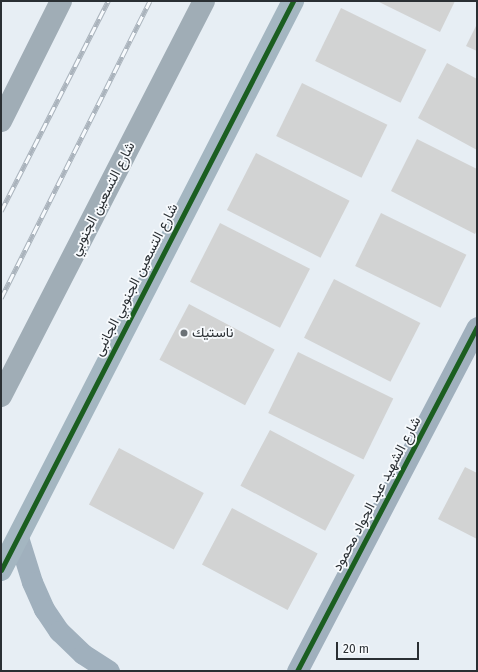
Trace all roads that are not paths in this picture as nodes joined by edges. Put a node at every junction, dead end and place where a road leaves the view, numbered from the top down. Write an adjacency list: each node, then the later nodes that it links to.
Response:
1 (61, 1): 4 (highway)
2 (204, 1): 6 (highway, شارع التسعين الجنوبي)
3 (293, 1): 7 (street, شارع التسعين الجنوبي الجانبى)
4 (1, 121)
5 (477, 327): 10 (street, شارع الشهيد عبد الجواد محمود)
6 (1, 396)
7 (18, 537): 8 (street, شارع التسعين الجنوبي الجانبى); 9 (street)
8 (1, 570)
9 (109, 671)
10 (297, 671)

